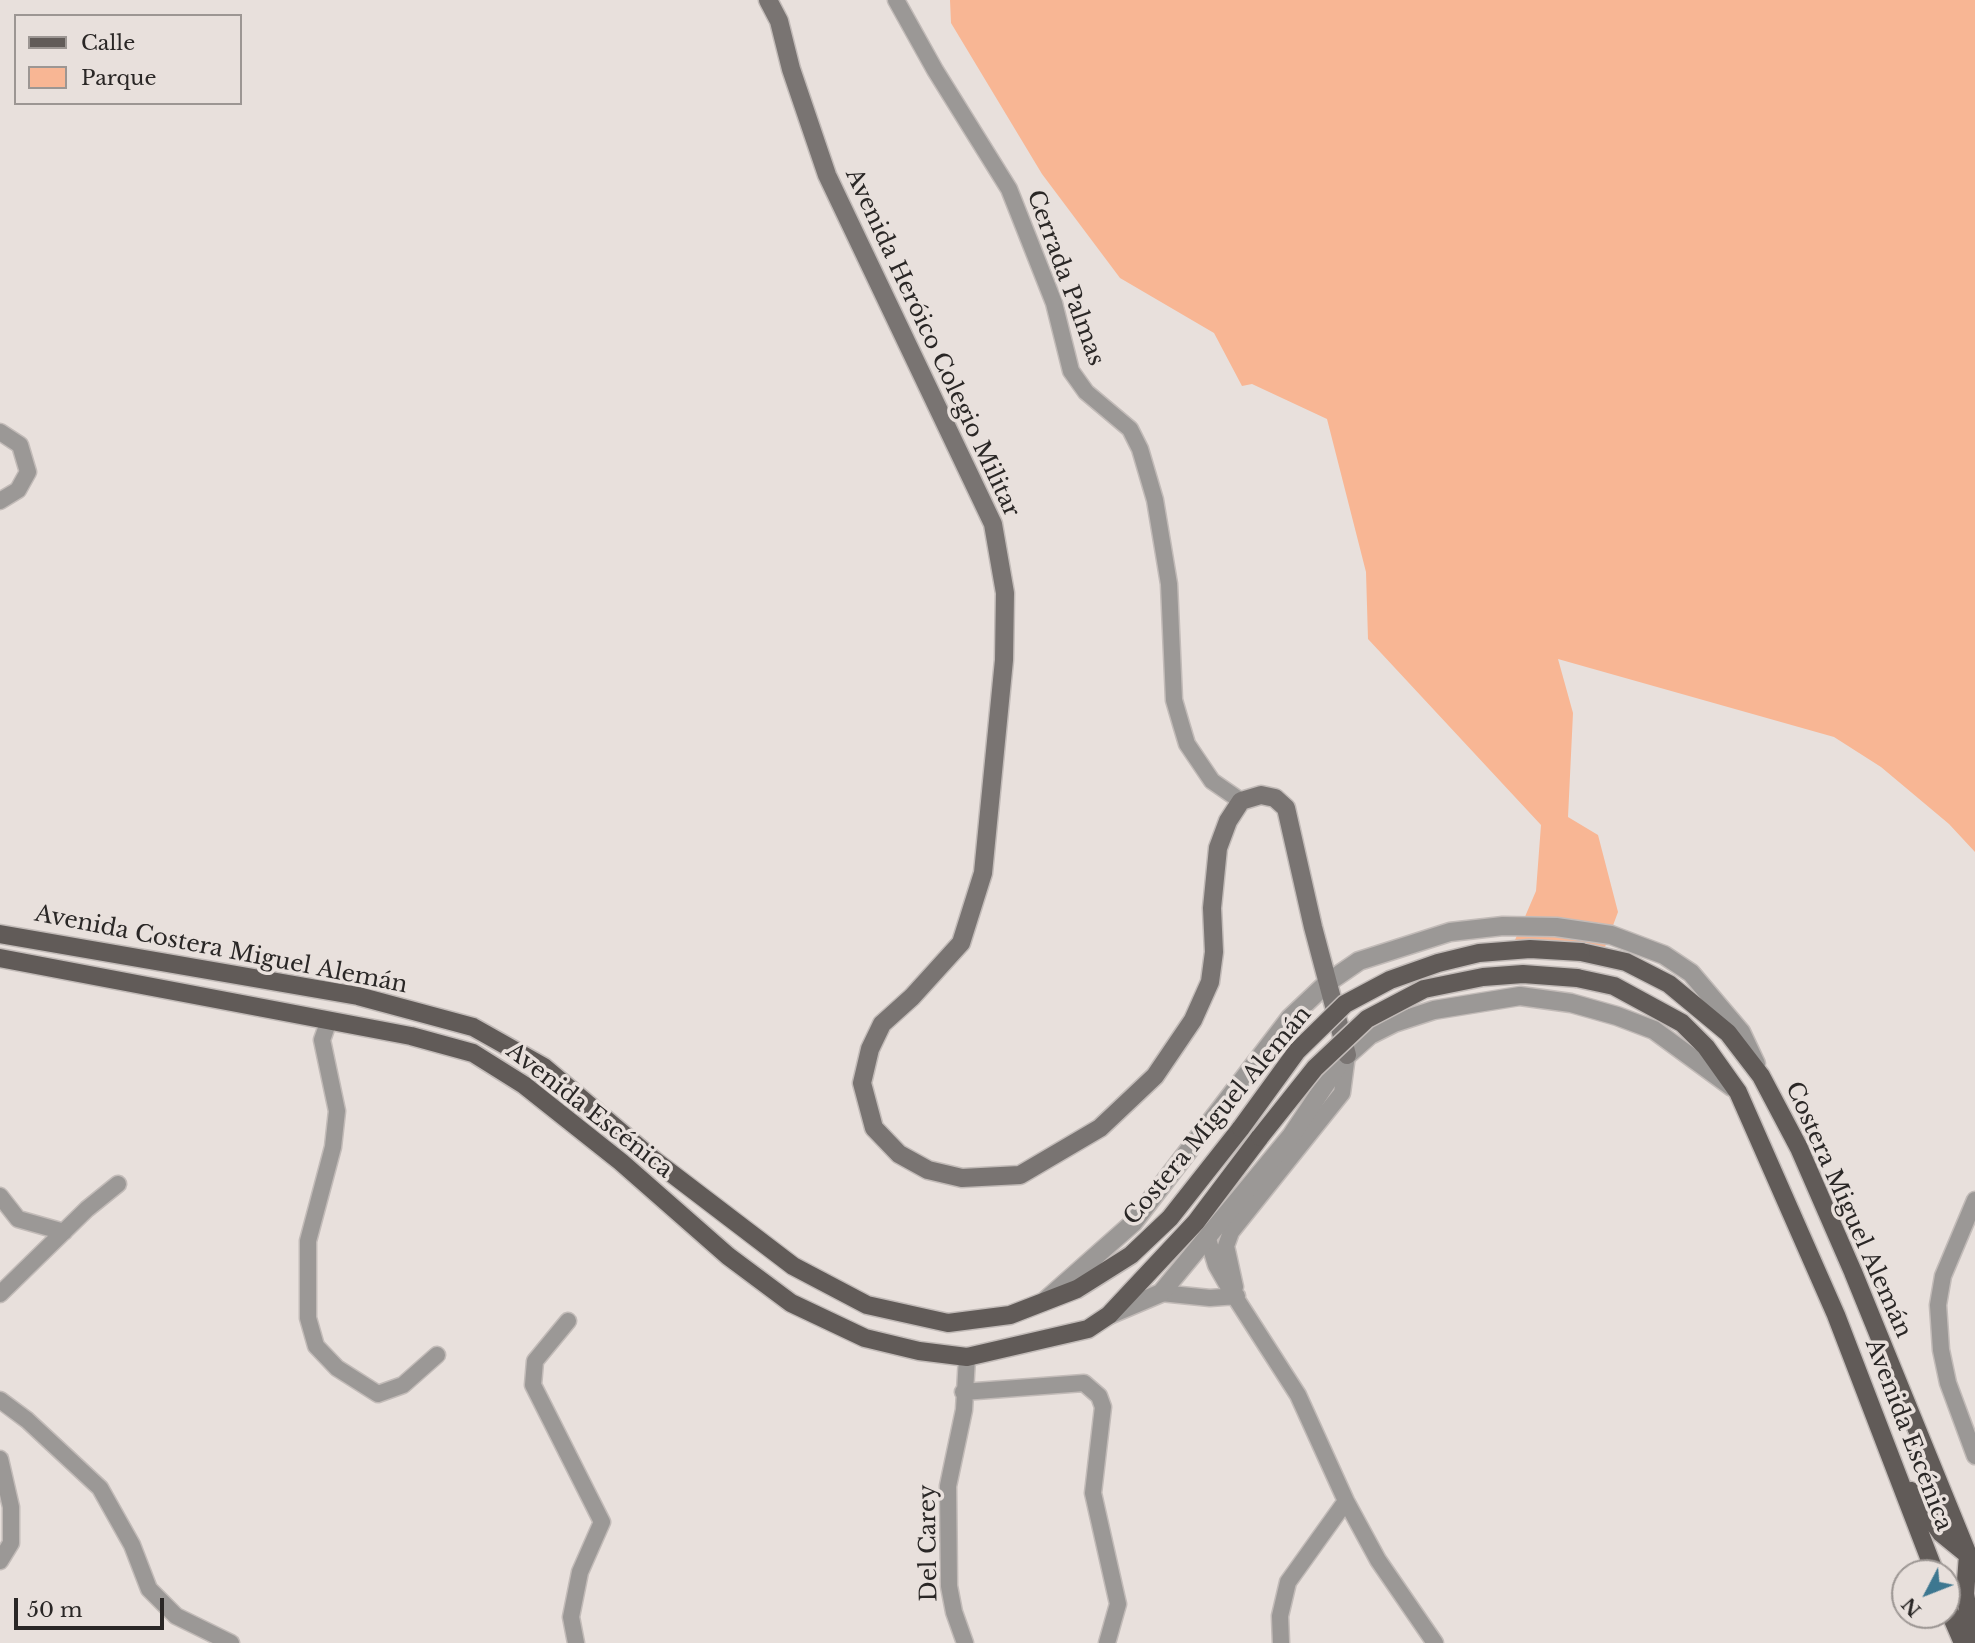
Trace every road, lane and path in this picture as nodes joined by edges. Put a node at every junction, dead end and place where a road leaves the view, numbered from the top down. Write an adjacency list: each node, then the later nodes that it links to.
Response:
1 (768, 0): 5 (main road, Avenida Heróico Colegio Militar)
2 (896, 0): 5 (street, Cerrada Palmas)
3 (0, 432): 4 (street)
4 (0, 501)
5 (1241, 801): 8 (main road)
6 (0, 934): 22 (main road, Avenida Costera Miguel Alemán)
7 (0, 958): 9 (main road, Avenida Escénica)
8 (1327, 983): 10 (main road); 11 (street); 21 (street)
9 (329, 1020): 27 (street); 28 (main road, Avenida Escénica)
10 (1347, 1055): 12 (street); 17 (street); 20 (street)
11 (1761, 1076): 21 (main road, Costera Miguel Alemán, bridge); 36 (main road, Costera Miguel Alemán)
12 (1738, 1092): 23 (main road, Costera Miguel Alemán, bridge); 24 (main road, Costera Miguel Alemán)
13 (118, 1184): 16 (street)
14 (0, 1196): 16 (street)
15 (1975, 1200): 31 (street)
16 (64, 1232): 19 (street)
17 (1208, 1239): 18 (street); 20 (street)
18 (1161, 1293): 20 (street); 23 (street)
19 (0, 1294)
20 (1237, 1296): 34 (street)
21 (1046, 1300): 22 (main road, Costera Miguel Alemán)
22 (1010, 1315)
23 (1109, 1315): 26 (main road, Costera Miguel Alemán)
24 (1836, 1315): 33 (main road, Avenida Escénica)
25 (568, 1321): 39 (street)
26 (1028, 1345): 28 (main road, Avenida Escénica)
27 (437, 1355)
28 (967, 1357): 29 (street, Del Carey)
29 (963, 1392): 40 (street, Del Carey); 41 (street)
30 (0, 1399): 38 (street)
31 (1975, 1457)
32 (0, 1460): 37 (street)
33 (1898, 1473): 35 (main road, Avenida Escénica); 36 (main road)
34 (1346, 1501): 42 (street); 43 (street)
35 (1930, 1559)
36 (1973, 1560): 44 (main road)
37 (0, 1561)
38 (231, 1643)
39 (576, 1643)
40 (965, 1643)
41 (1107, 1643)
42 (1281, 1643)
43 (1435, 1643)
44 (1973, 1643)

